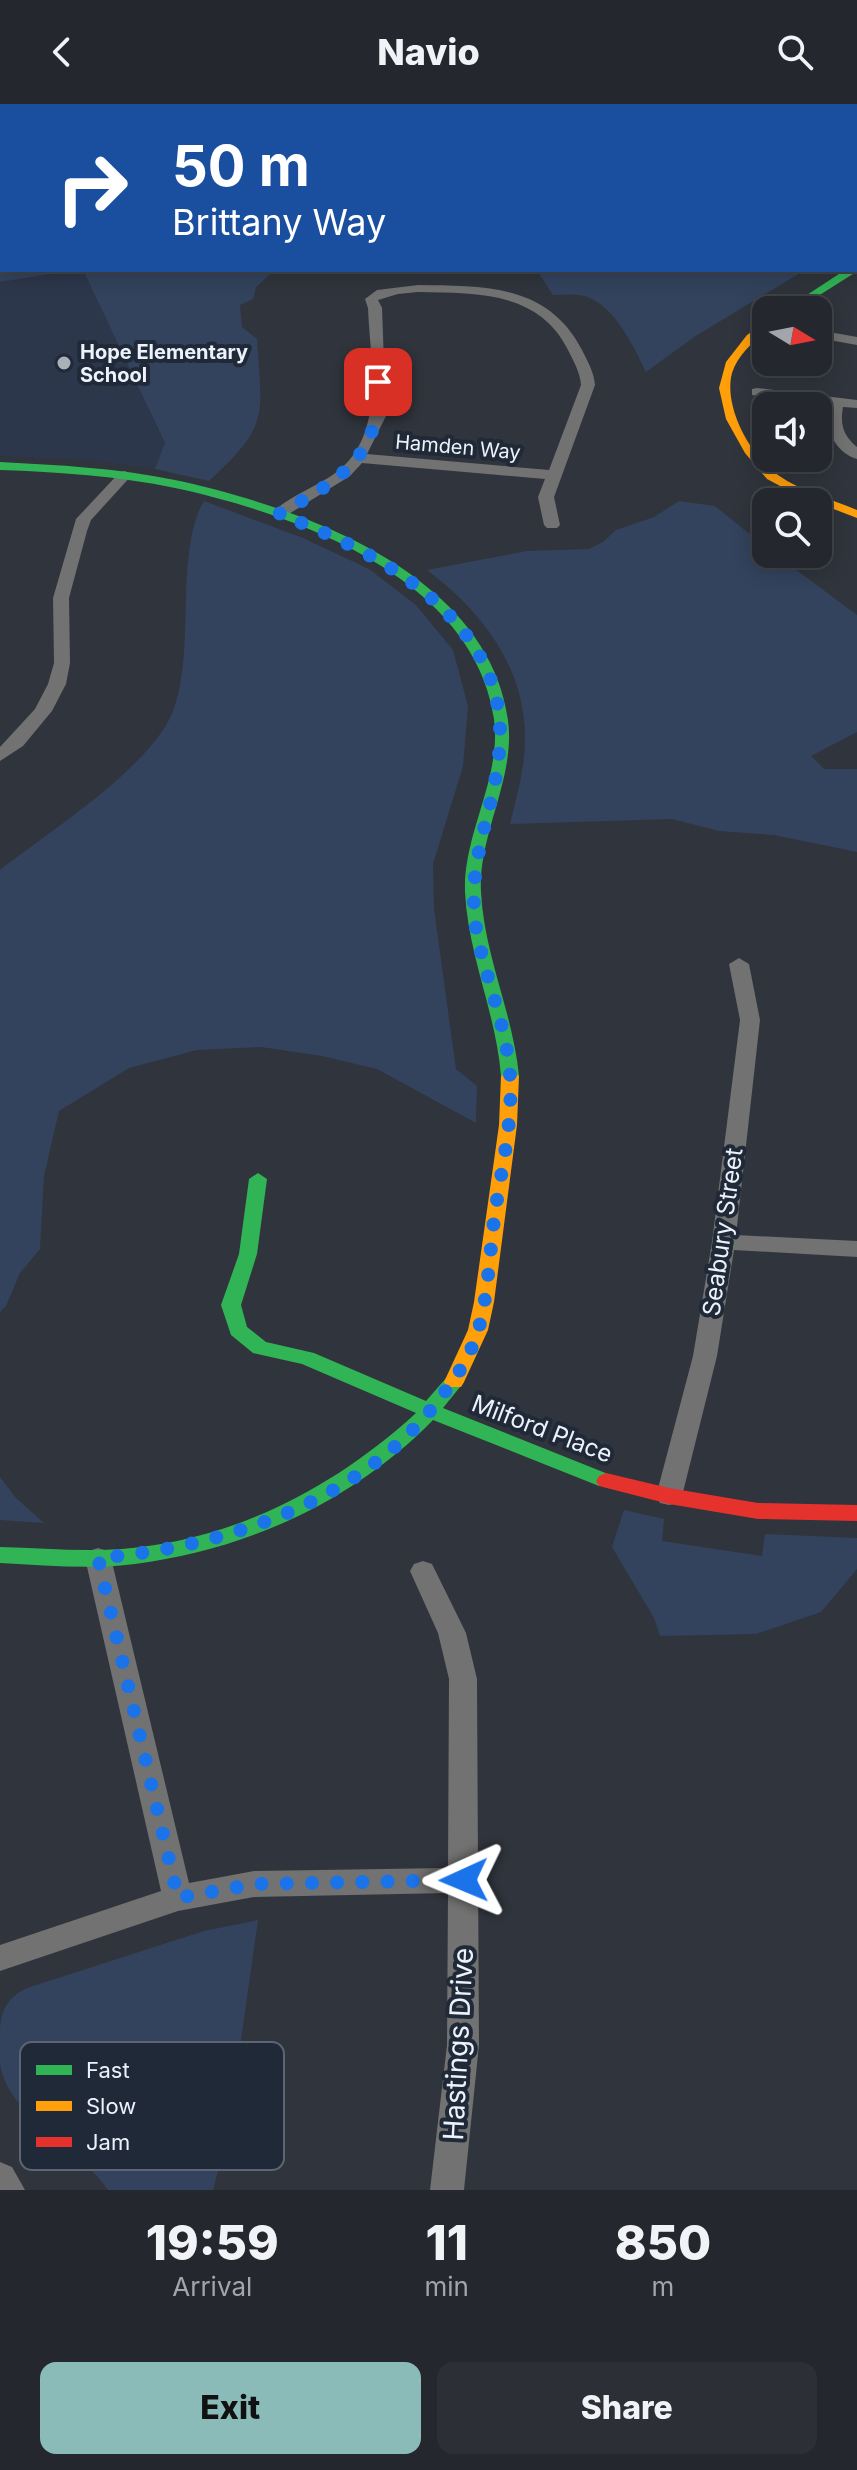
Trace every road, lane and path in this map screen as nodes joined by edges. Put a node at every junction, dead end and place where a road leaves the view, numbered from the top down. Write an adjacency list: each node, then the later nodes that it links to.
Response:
1 (849, 272): 2 (main road)
2 (811, 296)
3 (752, 336): 15 (main road)
4 (832, 337): 5 (street)
5 (857, 341)
6 (832, 400): 7 (street)
7 (837, 401): 8 (street); 9 (street)
8 (857, 404)
9 (857, 455)
10 (358, 458): 13 (street, Hamden Way); 13 (street); 14 (street)
11 (0, 466): 12 (main road)
12 (125, 475): 14 (main road); 17 (street)
13 (554, 475): 16 (street)
14 (279, 514): 22 (main road)
15 (857, 514)
16 (552, 525)
17 (0, 756)
18 (739, 964): 20 (street, Seabury Street)
19 (258, 1179): 22 (main road, Milford Place)
20 (724, 1242): 21 (street); 23 (street, Seabury Street)
21 (857, 1249)
22 (432, 1410): 23 (main road, Milford Place); 26 (main road)
23 (669, 1496): 24 (main road, Milford Place)
24 (857, 1513)
25 (0, 1555): 26 (main road)
26 (98, 1558): 29 (street)
27 (423, 1571): 28 (street, Hastings Drive)
28 (464, 1880): 29 (street); 33 (street, Hastings Drive)
29 (178, 1898): 30 (street)
30 (0, 1958)
31 (0, 2178): 32 (street)
32 (8, 2190)
33 (447, 2190)

